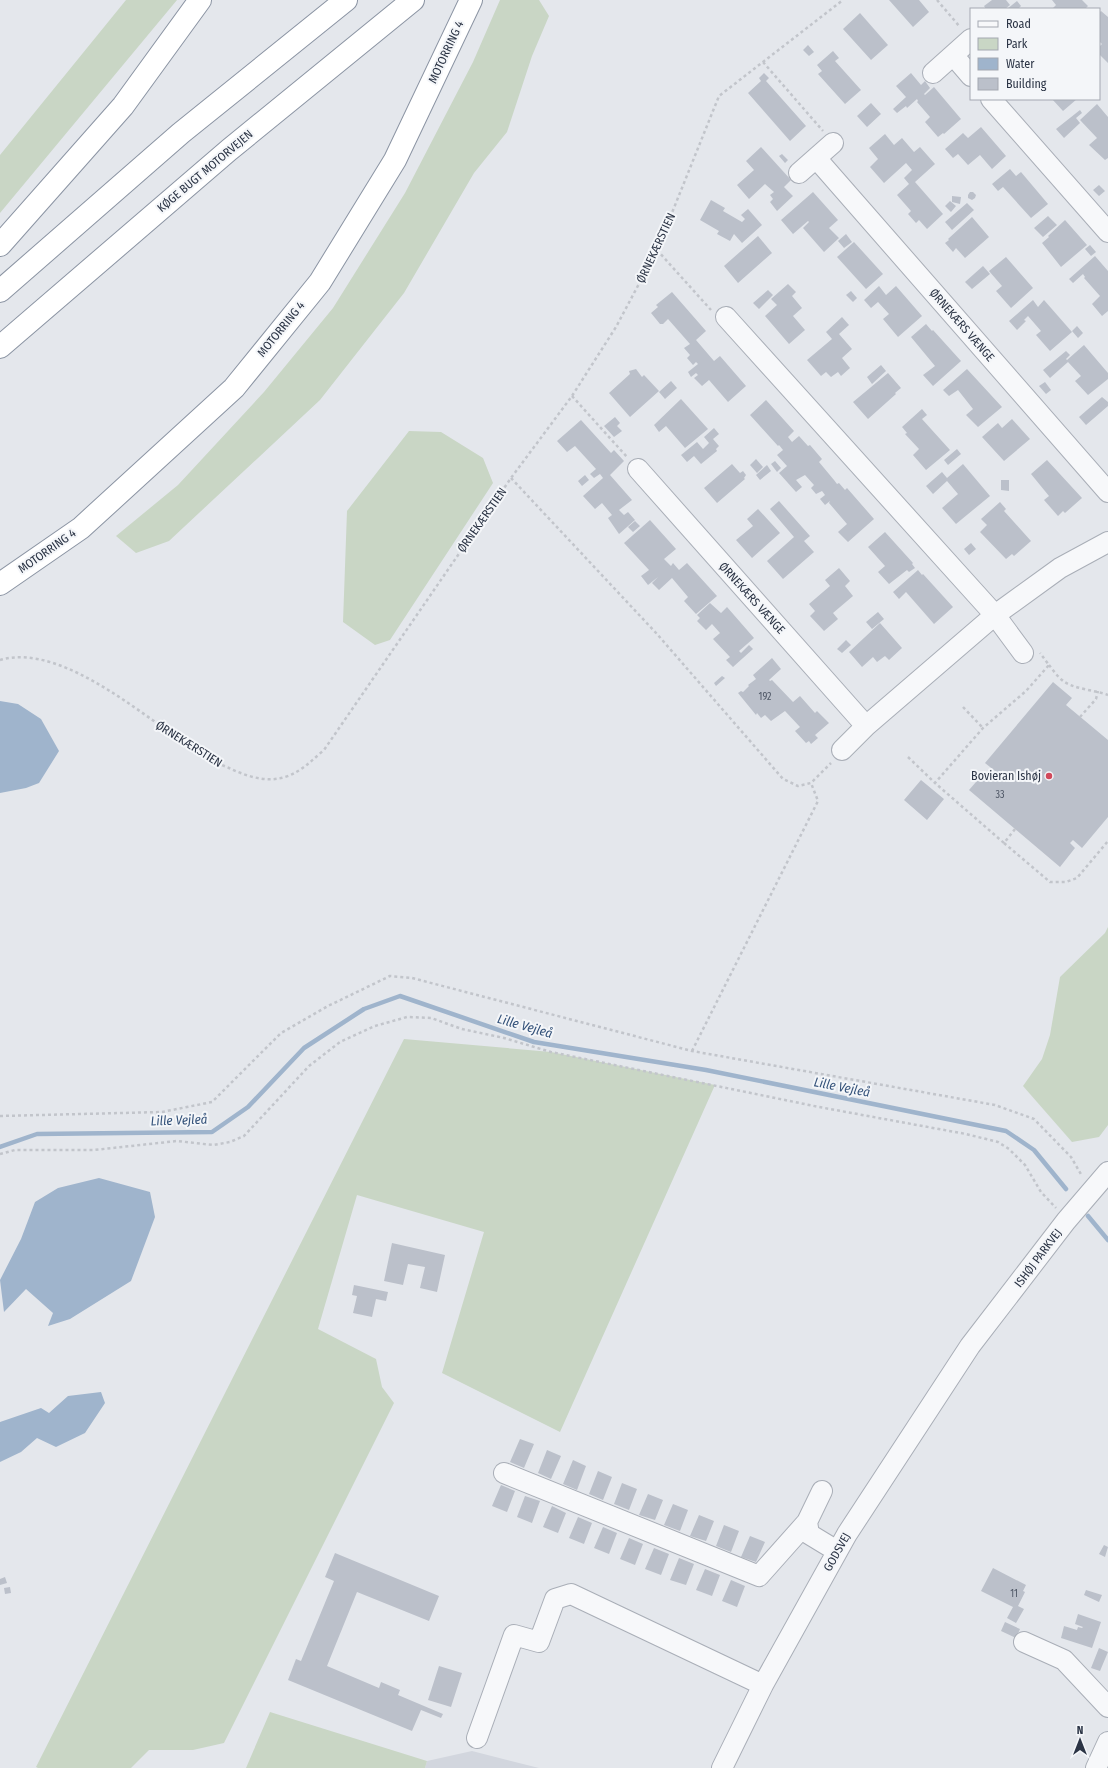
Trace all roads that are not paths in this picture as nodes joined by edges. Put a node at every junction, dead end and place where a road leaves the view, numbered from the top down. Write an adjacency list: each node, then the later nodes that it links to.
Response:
1 (200, 0): 14 (highway)
2 (346, 0): 15 (highway)
3 (413, 0): 17 (highway, KØGE BUGT MOTORVEJEN)
4 (470, 0): 21 (highway, MOTORRING 4)
5 (970, 40): 6 (street)
6 (953, 55): 7 (street); 8 (street)
7 (933, 73)
8 (970, 75)
9 (992, 100): 13 (street)
10 (834, 143): 11 (street)
11 (816, 158): 12 (street); 19 (street, ØRNEKÆRS VÆNGE)
12 (799, 173)
13 (1108, 232)
14 (0, 245)
15 (0, 291)
16 (726, 316): 22 (street)
17 (0, 347)
18 (638, 469): 24 (street, ØRNEKÆRS VÆNGE)
19 (1108, 492)
20 (1108, 542): 22 (street)
21 (0, 584)
22 (995, 615): 23 (street); 24 (street)
23 (1031, 651)
24 (866, 726): 25 (street)
25 (842, 750)
26 (1108, 1172): 27 (street, ISHØJ PARKVEJ)
27 (970, 1346): 31 (street, GODSVEJ)
28 (504, 1473): 30 (street)
29 (822, 1491): 30 (street)
30 (807, 1522): 31 (street)
31 (837, 1551): 33 (street, GODSVEJ)
32 (1024, 1642): 34 (street)
33 (763, 1685): 35 (street); 37 (street, GODSVEJ)
34 (1108, 1708)
35 (477, 1738)
36 (1108, 1742): 38 (street)
37 (722, 1768)
38 (1096, 1768)

